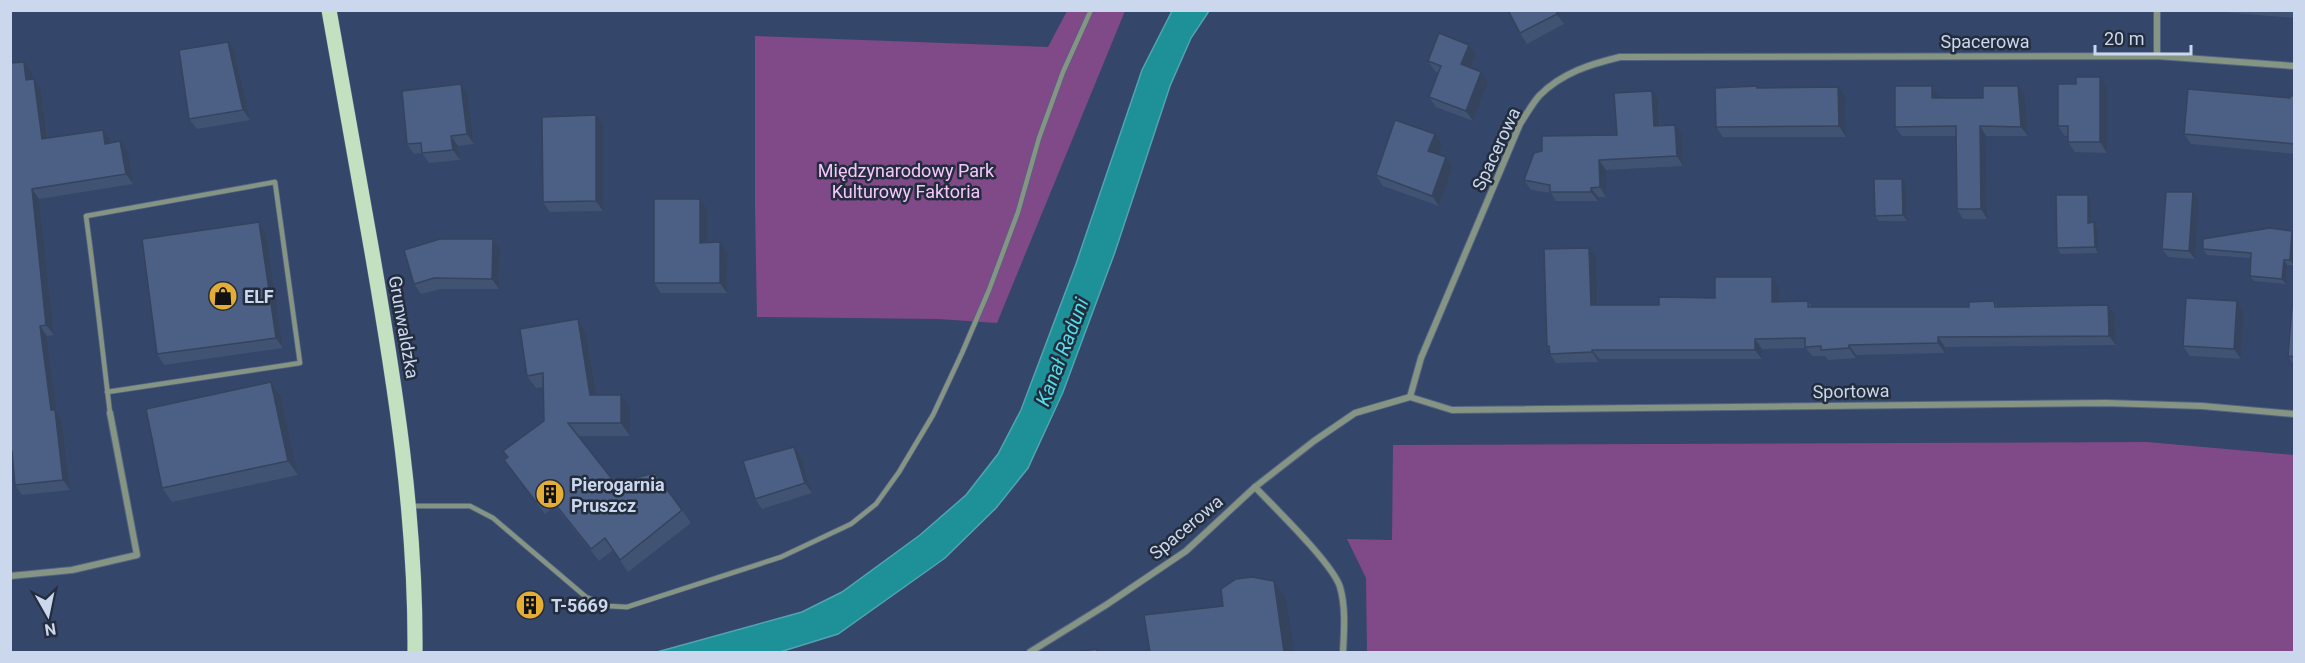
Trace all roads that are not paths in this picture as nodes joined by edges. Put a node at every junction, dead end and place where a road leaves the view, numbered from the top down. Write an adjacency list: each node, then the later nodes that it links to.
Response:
1 (329, 10): 11 (main road, Grunwaldzka)
2 (1091, 10): 11 (lane)
3 (2157, 10): 4 (street)
4 (2157, 56): 5 (street, Spacerowa); 7 (street, Spacerowa)
5 (2295, 66)
6 (107, 392): 6 (lane); 8 (lane)
7 (1410, 397): 9 (street, Sportowa); 10 (street, Spacerowa)
8 (110, 413): 12 (street)
9 (2295, 414)
10 (1255, 487): 14 (street, Spacerowa); 15 (street)
11 (408, 506): 13 (main road, Grunwaldzka)
12 (10, 576)
13 (415, 652)
14 (1030, 652)
15 (1343, 652)

